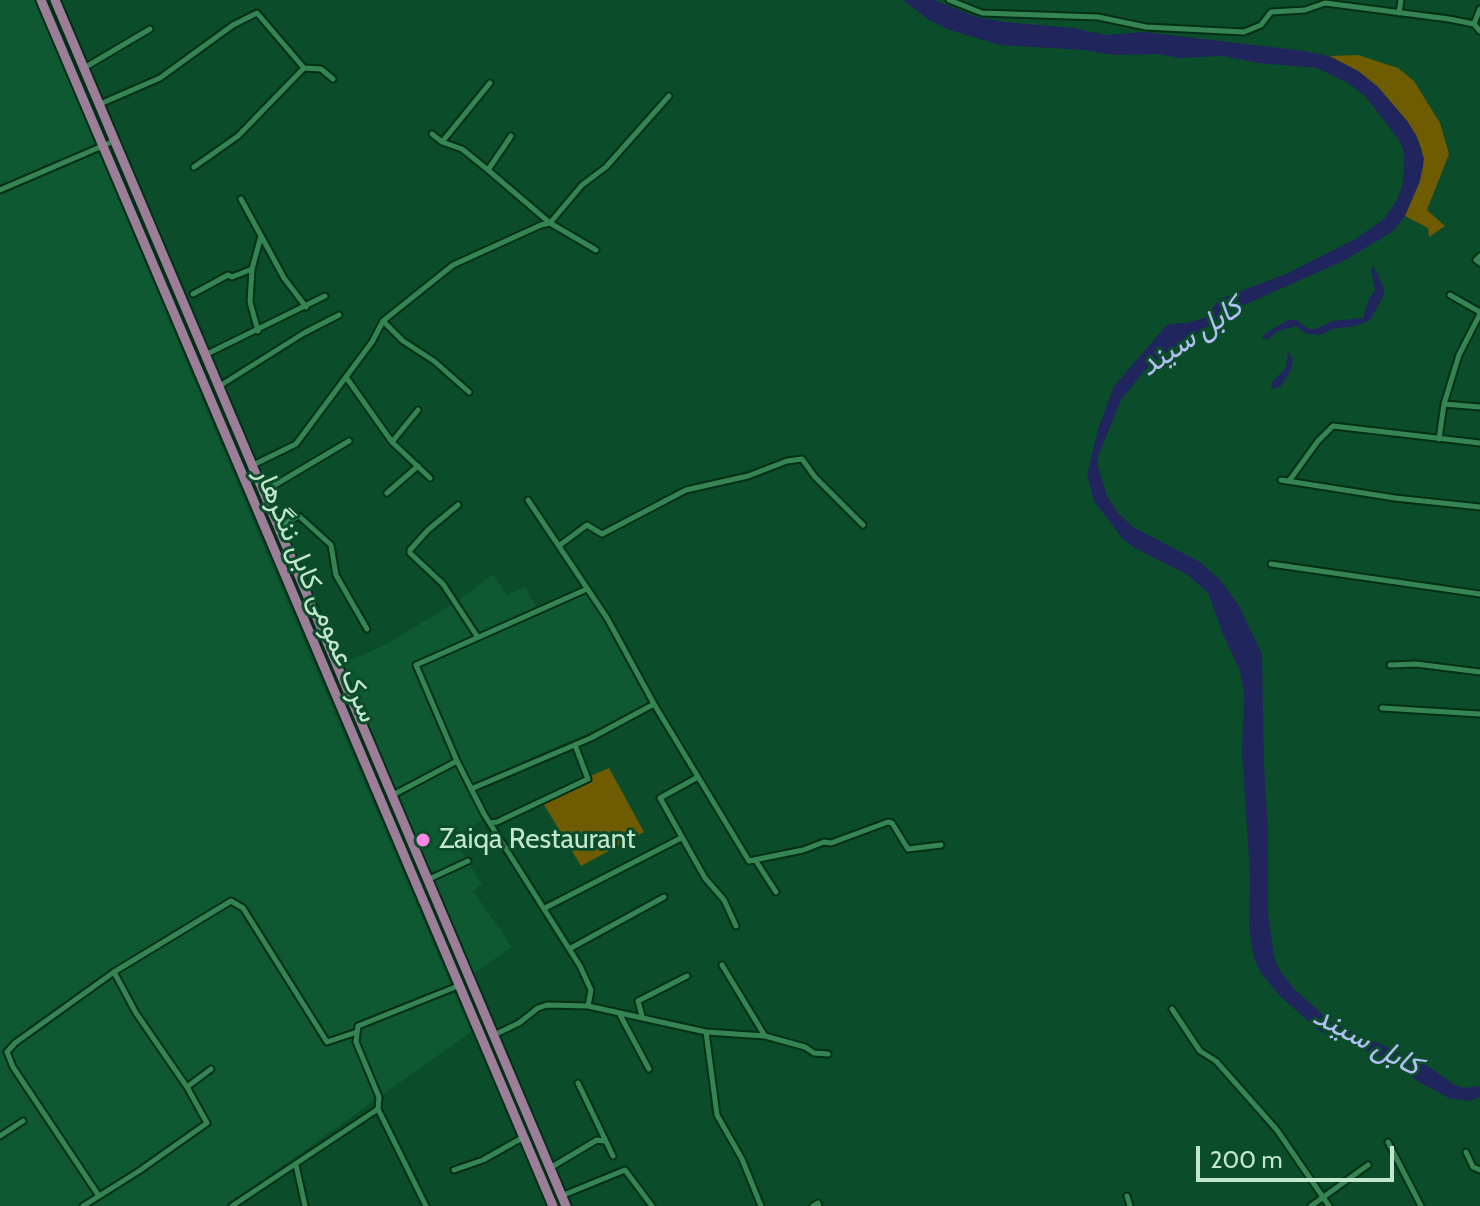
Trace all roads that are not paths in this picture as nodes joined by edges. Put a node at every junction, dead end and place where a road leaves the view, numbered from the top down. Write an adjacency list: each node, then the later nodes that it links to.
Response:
1 (41, 0): 20 (highway, سرک عمومی کابل ننگرهار)
2 (55, 0): 10 (highway, سرک عمومی کابل ننگرهار)
3 (949, 0): 6 (street)
4 (1401, 0): 6 (street)
5 (1480, 9): 7 (street)
6 (1399, 13): 7 (street)
7 (1474, 24): 9 (street)
8 (150, 29): 10 (street)
9 (1480, 31)
10 (84, 68): 15 (highway, سرک عمومی کابل ننگرهار)
11 (304, 68): 12 (street); 15 (street); 21 (street)
12 (333, 79)
13 (490, 83): 19 (street)
14 (669, 96): 25 (street)
15 (100, 104): 18 (highway, سرک عمومی کابل ننگرهار)
16 (432, 134): 19 (street)
17 (511, 136): 22 (street)
18 (115, 140): 20 (street); 39 (highway, سرک عمومی کابل ننگرهار)
19 (442, 142): 22 (street)
20 (103, 145): 23 (street); 92 (highway, سرک عمومی کابل ننگرهار)
21 (194, 167)
22 (488, 170): 25 (street)
23 (0, 190)
24 (241, 199): 26 (street)
25 (550, 223): 27 (street); 37 (street)
26 (261, 236): 30 (street); 34 (street)
27 (596, 250)
28 (1480, 256): 29 (street)
29 (1480, 263)
30 (252, 269): 31 (street); 38 (street)
31 (193, 294)
32 (1450, 295): 35 (street)
33 (325, 296): 34 (street)
34 (306, 307): 38 (street)
35 (1480, 313): 43 (street)
36 (339, 315): 41 (street)
37 (383, 321): 40 (street); 42 (street)
38 (258, 331): 39 (street)
39 (204, 356): 41 (highway, سرک عمومی کابل ننگرهار)
40 (346, 377): 48 (street); 50 (street)
41 (217, 388): 50 (highway, سرک عمومی کابل ننگرهار)
42 (469, 392)
43 (1444, 404): 44 (street); 46 (street)
44 (1480, 407)
45 (418, 410): 48 (street)
46 (1439, 439): 49 (street); 54 (street)
47 (349, 441): 55 (street)
48 (392, 442): 51 (street)
49 (1480, 443)
50 (250, 466): 55 (highway, سرک عمومی کابل ننگرهار)
51 (418, 466): 52 (street); 56 (street)
52 (430, 478)
53 (1281, 480): 54 (street)
54 (1289, 481): 59 (street)
55 (262, 493): 61 (highway, سرک عمومی کابل ننگرهار)
56 (387, 493)
57 (528, 500): 62 (street)
58 (458, 505): 67 (street)
59 (1480, 507)
60 (863, 525): 62 (street)
61 (277, 528): 66 (street); 77 (highway, سرک عمومی کابل ننگرهار)
62 (560, 545): 64 (street)
63 (1271, 564): 65 (street)
64 (587, 589): 67 (street); 70 (street)
65 (1480, 594)
66 (367, 629)
67 (477, 636): 74 (street)
68 (1390, 665): 69 (street)
69 (1480, 672)
70 (654, 704): 73 (street); 75 (street)
71 (1382, 708): 72 (street)
72 (1480, 714)
73 (575, 745): 76 (street); 78 (street)
74 (457, 761): 76 (street); 77 (street)
75 (698, 777): 79 (street); 82 (street)
76 (471, 789): 78 (street)
77 (391, 796): 83 (highway, سرک عمومی کابل ننگرهار)
78 (490, 823): 86 (street)
79 (681, 838): 86 (street); 87 (street)
80 (941, 845): 82 (street)
81 (468, 861): 83 (street)
82 (756, 861): 84 (street)
83 (427, 881): 99 (highway, سرک عمومی کابل ننگرهار)
84 (776, 892)
85 (664, 897): 88 (street)
86 (545, 908): 88 (street)
87 (736, 926)
88 (571, 948): 93 (street)
89 (722, 965): 100 (street)
90 (114, 972): 97 (street); 105 (street); 119 (street)
91 (687, 976): 96 (street)
92 (460, 986): 97 (street); 109 (highway, سرک عمومی کابل ننگرهار)
93 (588, 1006): 95 (street); 99 (street)
94 (1172, 1009): 122 (street)
95 (619, 1012): 96 (street); 103 (street)
96 (642, 1016): 98 (street)
97 (357, 1032): 106 (street)
98 (706, 1032): 100 (street); 130 (street)
99 (493, 1035): 116 (highway)
100 (765, 1036): 101 (street)
101 (828, 1054)
102 (211, 1069): 105 (street)
103 (649, 1069)
104 (578, 1083): 110 (street)
105 (187, 1087): 119 (street)
106 (378, 1109): 114 (street); 126 (street)
107 (23, 1121): 108 (street)
108 (0, 1136)
109 (523, 1137): 117 (street); 127 (highway, سرک عمومی کابل ننگرهار)
110 (605, 1141): 113 (street); 116 (street)
111 (1388, 1142): 136 (street)
112 (1466, 1152): 118 (street)
113 (613, 1156)
114 (296, 1165): 124 (street); 125 (street)
115 (1368, 1165): 122 (street)
116 (549, 1169): 120 (highway)
117 (454, 1170)
118 (1480, 1170)
119 (99, 1196): 123 (street)
120 (561, 1196): 128 (highway); 129 (street)
121 (1127, 1196): 133 (street)
122 (1323, 1197): 134 (street); 135 (street)
123 (83, 1206)
124 (232, 1206)
125 (305, 1206)
126 (426, 1206)
127 (553, 1206)
128 (566, 1206)
129 (652, 1206)
130 (761, 1206)
131 (813, 1206): 132 (street)
132 (819, 1206)
133 (1130, 1206)
134 (1311, 1206)
135 (1329, 1206)
136 (1421, 1206)

